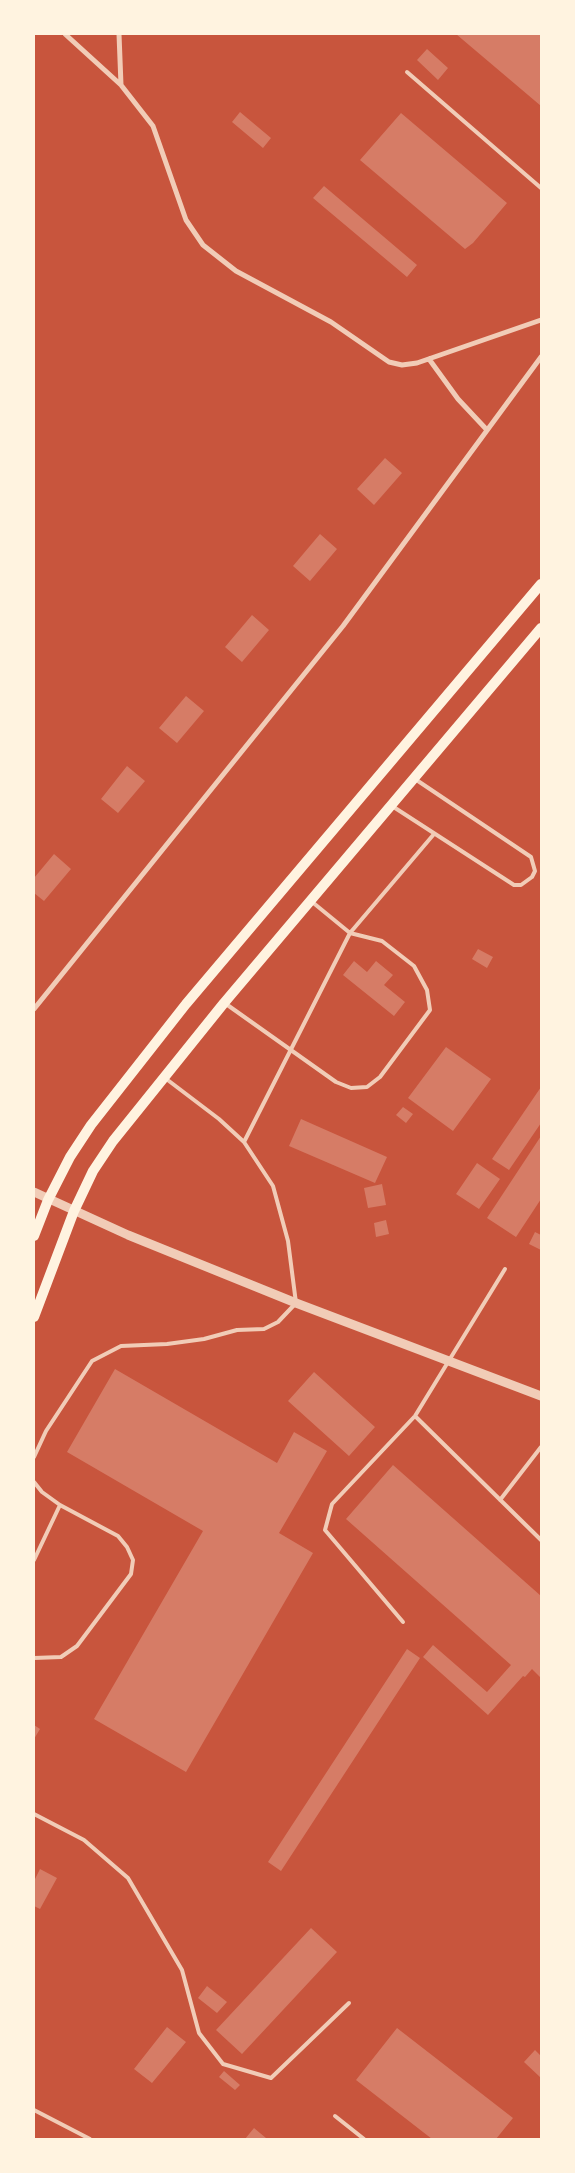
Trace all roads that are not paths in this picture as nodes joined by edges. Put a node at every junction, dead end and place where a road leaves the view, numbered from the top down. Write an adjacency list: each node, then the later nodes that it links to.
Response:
1 (65, 34): 4 (street)
2 (119, 34): 4 (street)
3 (407, 72): 5 (lane)
4 (121, 85): 8 (street)
5 (541, 188)
6 (541, 320): 8 (street)
7 (541, 357): 9 (street)
8 (429, 359): 9 (street)
9 (487, 430): 18 (street)
10 (541, 584): 23 (main road)
11 (541, 628): 12 (main road)
12 (413, 778): 13 (main road); 14 (lane)
13 (390, 805): 14 (lane); 15 (main road)
14 (434, 834): 16 (lane)
15 (310, 900): 16 (lane); 17 (main road)
16 (350, 933): 19 (lane); 19 (lane)
17 (224, 1003): 19 (lane); 20 (main road)
18 (34, 1009)
19 (291, 1050): 21 (lane)
20 (164, 1076): 21 (lane); 24 (main road)
21 (244, 1142): 27 (lane)
22 (34, 1192): 23 (street)
23 (48, 1200): 24 (street); 25 (main road)
24 (74, 1211): 27 (street); 28 (main road)
25 (34, 1236)
26 (505, 1269): 29 (lane)
27 (296, 1303): 29 (street); 33 (lane)
28 (34, 1317)
29 (447, 1362): 30 (street); 31 (lane)
30 (541, 1396)
31 (415, 1416): 35 (lane); 39 (lane)
32 (541, 1447): 35 (lane)
33 (34, 1456)
34 (34, 1482): 36 (lane)
35 (500, 1500): 37 (lane)
36 (60, 1505): 38 (lane); 40 (lane)
37 (541, 1540)
38 (34, 1560)
39 (403, 1622)
40 (34, 1658)
41 (34, 1814): 42 (lane)
42 (349, 2003)
43 (34, 2110): 45 (lane)
44 (334, 2116): 46 (lane)
45 (90, 2139)
46 (364, 2139)

